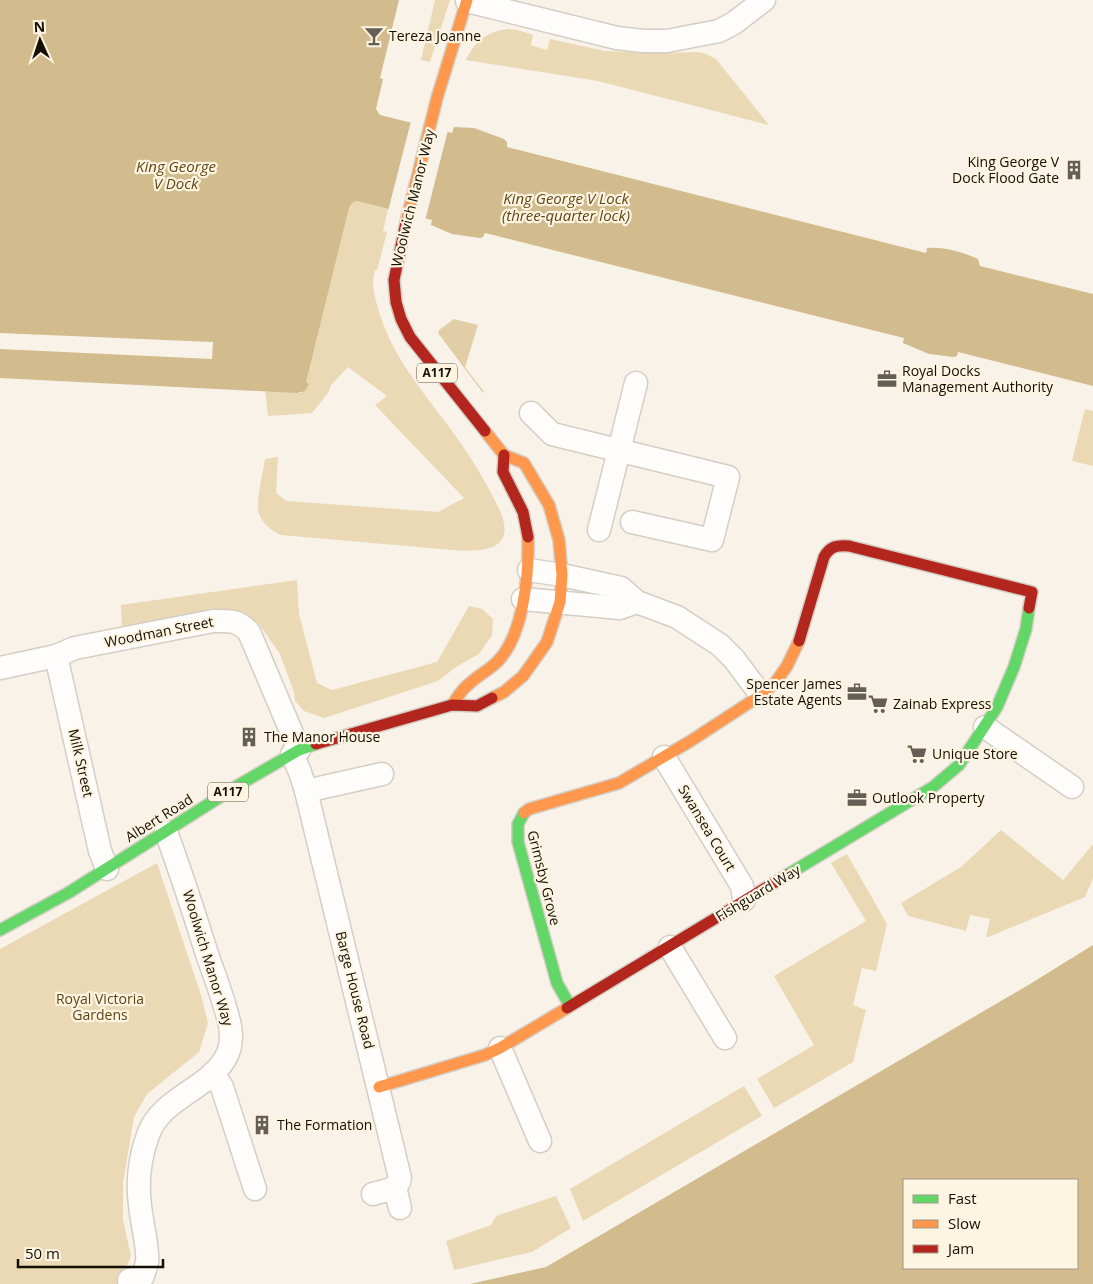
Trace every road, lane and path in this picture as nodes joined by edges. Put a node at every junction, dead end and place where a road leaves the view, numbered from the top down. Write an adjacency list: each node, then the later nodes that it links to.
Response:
1 (467, 0): 2 (street); 6 (main road, Woolwich Manor Way / A117)
2 (764, 0)
3 (636, 382): 5 (street)
4 (531, 413): 5 (street)
5 (619, 451): 7 (street); 8 (street)
6 (504, 455): 9 (main road); 10 (main road, Woolwich Manor Way / A117)
7 (632, 522)
8 (599, 530)
9 (529, 570): 10 (street); 11 (main road)
10 (562, 575): 12 (main road, Woolwich Manor Way / A117); 13 (street)
11 (523, 599): 12 (street); 17 (main road)
12 (560, 602): 13 (street); 17 (main road, Woolwich Manor Way / A117)
13 (636, 602): 16 (street)
14 (56, 656): 15 (street, Woodman Street); 19 (street, Woodman Street); 25 (street, Milk Street)
15 (0, 668)
16 (761, 695): 18 (main road, Fishguard Way); 20 (main road, Grimsby Grove)
17 (452, 705): 19 (main road, Albert Road / A117)
18 (985, 727): 22 (street); 26 (main road, Fishguard Way)
19 (296, 752): 23 (street, Barge House Road); 24 (main road, Albert Road / A117)
20 (664, 757): 26 (street, Swansea Court); 29 (main road, Grimsby Grove)
21 (382, 774): 23 (street)
22 (1072, 786)
23 (306, 791): 33 (street, Barge House Road)
24 (166, 832): 25 (main road, Albert Road / A117); 32 (street, Woolwich Manor Way)
25 (107, 869): 27 (main road, Albert Road / A117)
26 (744, 900): 28 (main road, Fishguard Way)
27 (0, 930)
28 (670, 947): 29 (main road, Fishguard Way); 30 (street)
29 (570, 1006): 31 (main road, Fishguard Way)
30 (725, 1038)
31 (500, 1048): 33 (main road, Fishguard Way); 34 (street)
32 (213, 1073): 35 (street); 37 (street, Woolwich Manor Way)
33 (379, 1087): 36 (street, Barge House Road)
34 (540, 1141)
35 (255, 1189)
36 (372, 1194)
37 (129, 1280)

